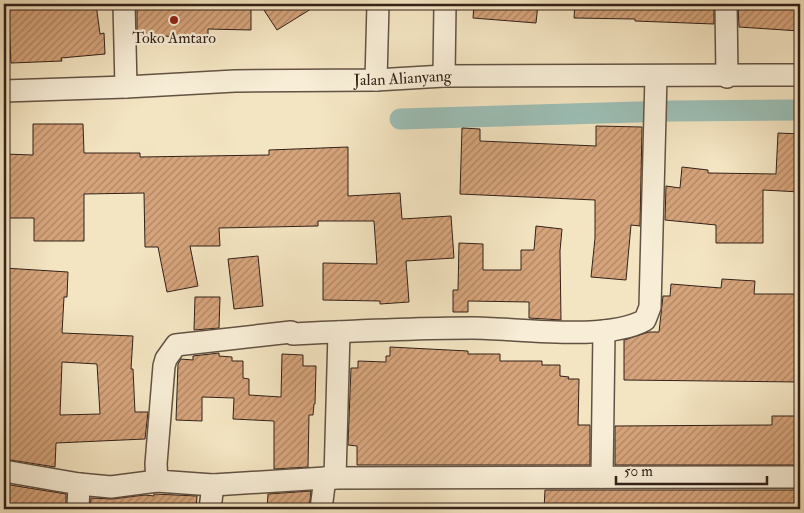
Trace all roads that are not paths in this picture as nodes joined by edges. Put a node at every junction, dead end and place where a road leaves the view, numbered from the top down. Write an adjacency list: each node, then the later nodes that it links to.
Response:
1 (124, 4): 10 (street)
2 (378, 4): 8 (street)
3 (445, 4): 6 (street)
4 (726, 4): 7 (street)
5 (800, 75): 7 (street, Jalan Alianyang)
6 (444, 76): 8 (street, Jalan Alianyang); 9 (street, Jalan Alianyang)
7 (727, 77): 9 (street, Jalan Alianyang)
8 (376, 80): 10 (street, Jalan Alianyang)
9 (656, 83): 12 (street)
10 (126, 87): 11 (street, Jalan Alianyang)
11 (4, 91)
12 (604, 331): 13 (street); 15 (street)
13 (339, 332): 16 (street); 18 (street)
14 (4, 471): 19 (street)
15 (602, 477): 16 (street); 17 (street)
16 (330, 478): 20 (street); 23 (street)
17 (800, 478)
18 (157, 481): 19 (street); 20 (street)
19 (79, 484): 21 (street)
20 (212, 485): 22 (street)
21 (78, 509)
22 (210, 509)
23 (321, 509)

